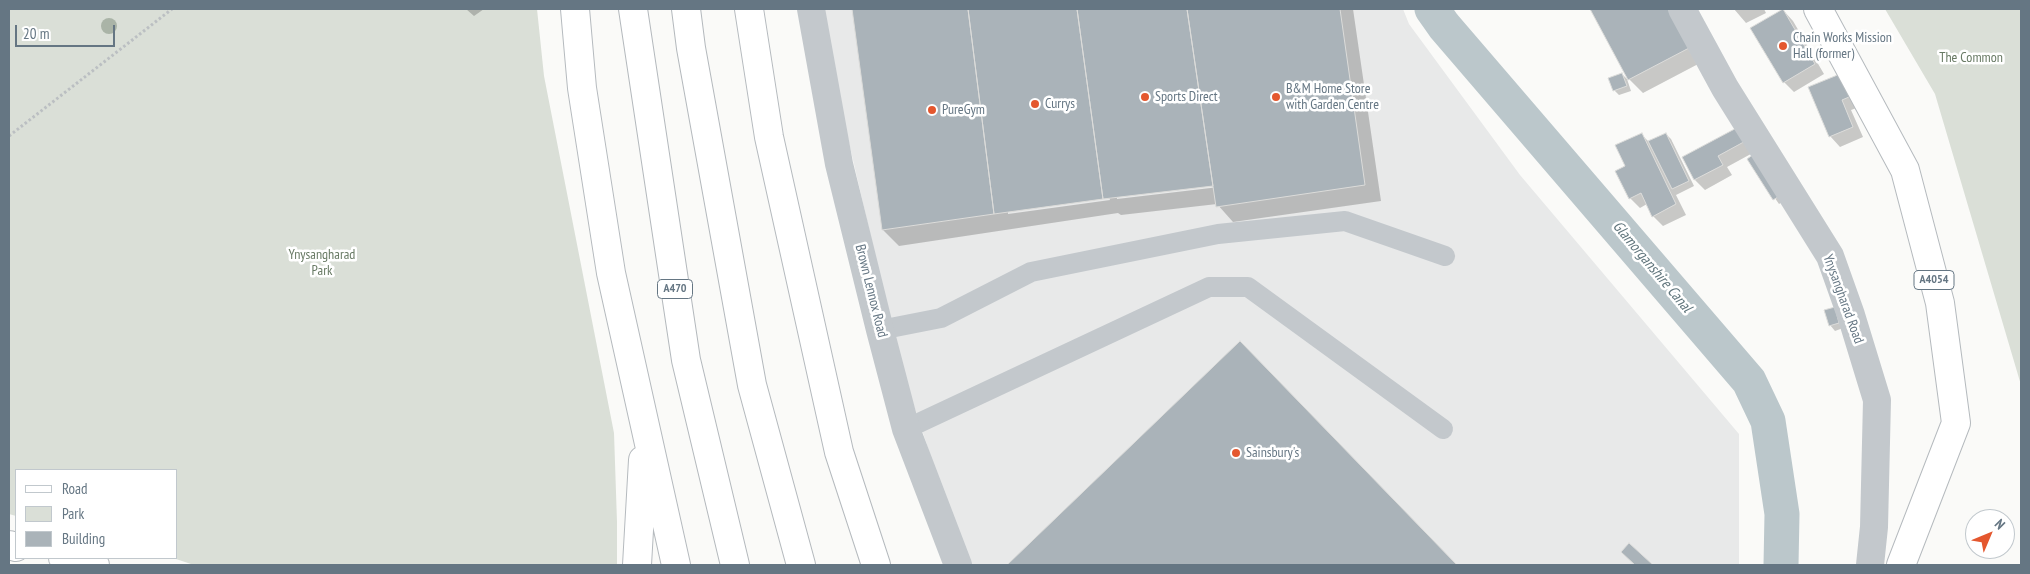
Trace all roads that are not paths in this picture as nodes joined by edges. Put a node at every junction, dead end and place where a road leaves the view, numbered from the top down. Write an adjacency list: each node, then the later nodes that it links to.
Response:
1 (575, 9): 10 (main road)
2 (633, 9): 17 (main road, A470)
3 (686, 9): 18 (main road)
4 (749, 9): 19 (main road)
5 (811, 9): 9 (street, Brown Lennox Road)
6 (1682, 9): 21 (street, Ynysangharad Road)
7 (1818, 9): 22 (main road, A4054)
8 (1445, 256): 9 (lane)
9 (880, 330): 11 (street, Brown Lennox Road)
10 (645, 423): 15 (main road); 16 (main road)
11 (906, 429): 12 (lane); 20 (street, Brown Lennox Road)
12 (1443, 429)
13 (67, 559): 14 (main road)
14 (95, 565)
15 (637, 565)
16 (676, 565)
17 (735, 565)
18 (801, 565)
19 (876, 565)
20 (958, 565)
21 (1870, 565)
22 (1901, 565)

